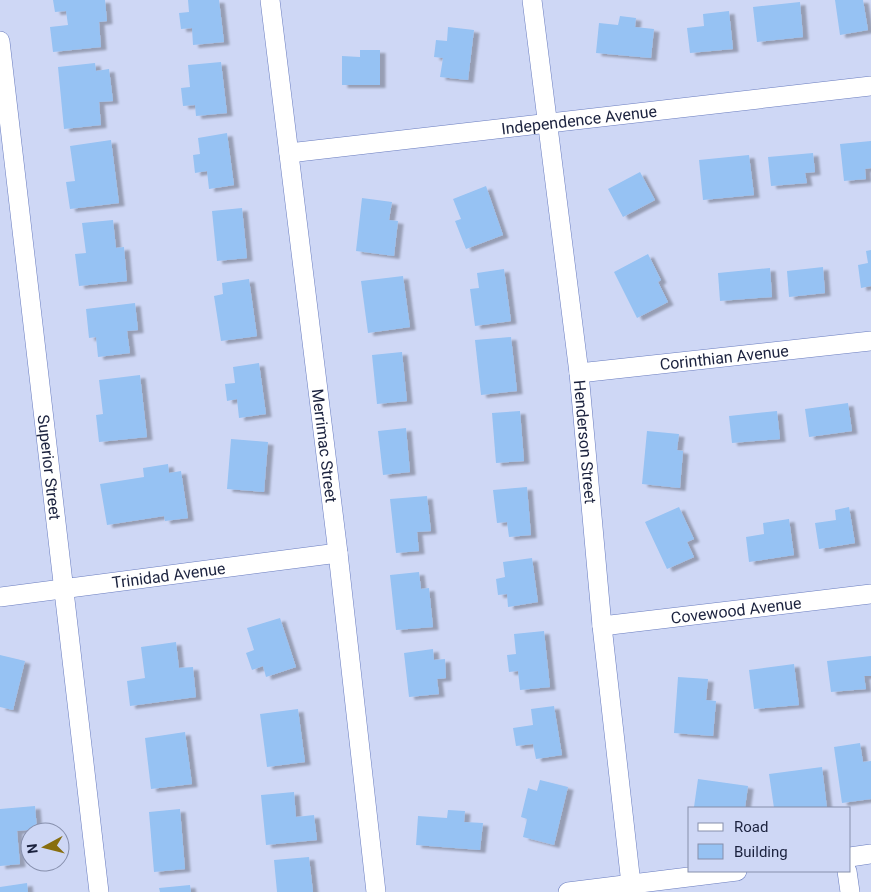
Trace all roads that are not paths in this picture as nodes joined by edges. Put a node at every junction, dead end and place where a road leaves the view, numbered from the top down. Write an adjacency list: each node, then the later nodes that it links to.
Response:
1 (270, 0): 6 (street, Merrimac Street)
2 (532, 0): 5 (street, Henderson Street)
3 (0, 42): 10 (street, Superior Street)
4 (871, 86): 5 (street, Independence Avenue)
5 (547, 124): 6 (street, Independence Avenue); 8 (street, Henderson Street)
6 (289, 153): 9 (street, Merrimac Street)
7 (871, 341): 8 (street, Corinthian Avenue)
8 (579, 374): 13 (street, Henderson Street)
9 (338, 553): 10 (street, Trinidad Avenue); 20 (street, Merrimac Street)
10 (64, 588): 12 (street, Trinidad Avenue); 19 (street, Superior Street)
11 (871, 594): 13 (street, Covewood Avenue)
12 (0, 597)
13 (602, 626): 18 (street, Henderson Street)
14 (871, 854): 15 (street)
15 (851, 857)
16 (729, 872): 18 (street)
17 (847, 872): 22 (street)
18 (630, 884): 21 (street)
19 (99, 892)
20 (376, 892)
21 (568, 892)
22 (850, 892)

